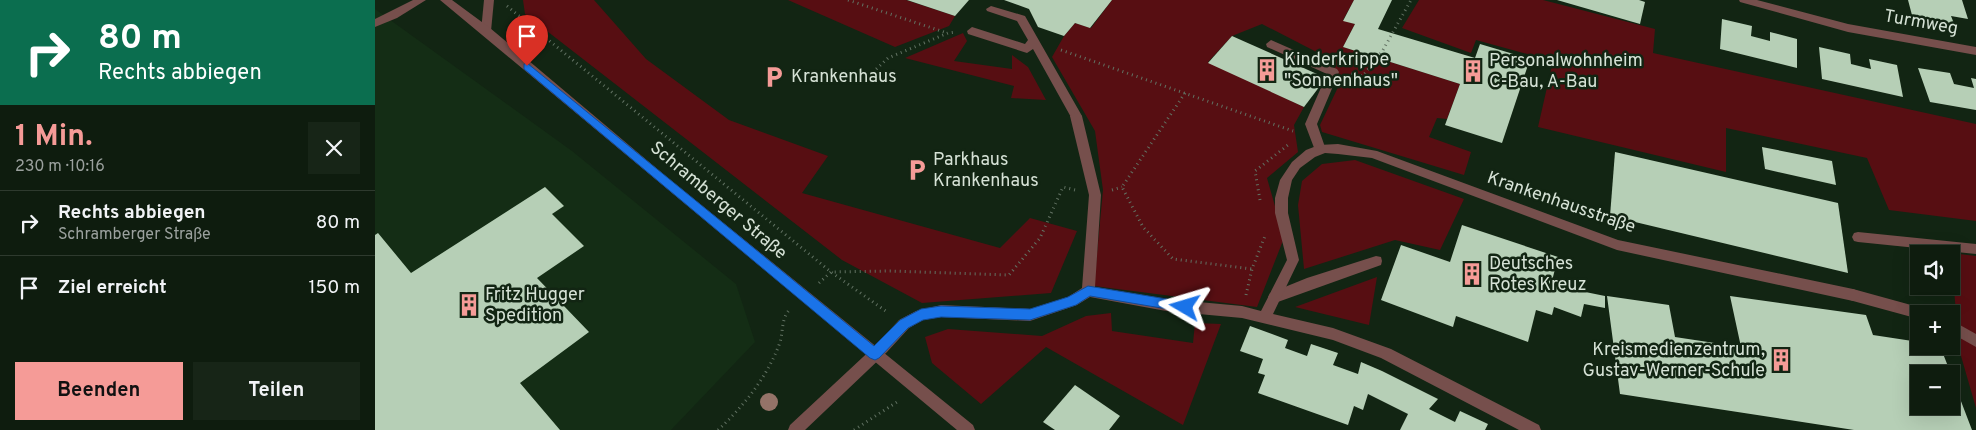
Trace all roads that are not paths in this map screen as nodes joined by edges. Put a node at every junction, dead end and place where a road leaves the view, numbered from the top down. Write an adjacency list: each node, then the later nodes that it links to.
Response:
1 (421, 0): 6 (street)
2 (445, 0): 7 (street, Schramberger Straße)
3 (489, 0): 7 (street)
4 (1744, 0): 11 (street, Turmweg)
5 (991, 9): 9 (street)
6 (375, 23)
7 (486, 30): 22 (street, Schramberger Straße)
8 (972, 31): 9 (street)
9 (1034, 40): 16 (street)
10 (1271, 44): 12 (street)
11 (1976, 51)
12 (1319, 150): 17 (street); 18 (street, Krankenhausstraße)
13 (1858, 237): 14 (street)
14 (1976, 249)
15 (1376, 261): 17 (street)
16 (1088, 291): 19 (street); 22 (street)
17 (1275, 297): 19 (street)
18 (1910, 311)
19 (1265, 317): 25 (street)
20 (1960, 331): 21 (street)
21 (1976, 341)
22 (875, 354): 23 (street); 24 (street, Schramberger Straße)
23 (795, 430)
24 (968, 430)
25 (1534, 430)

